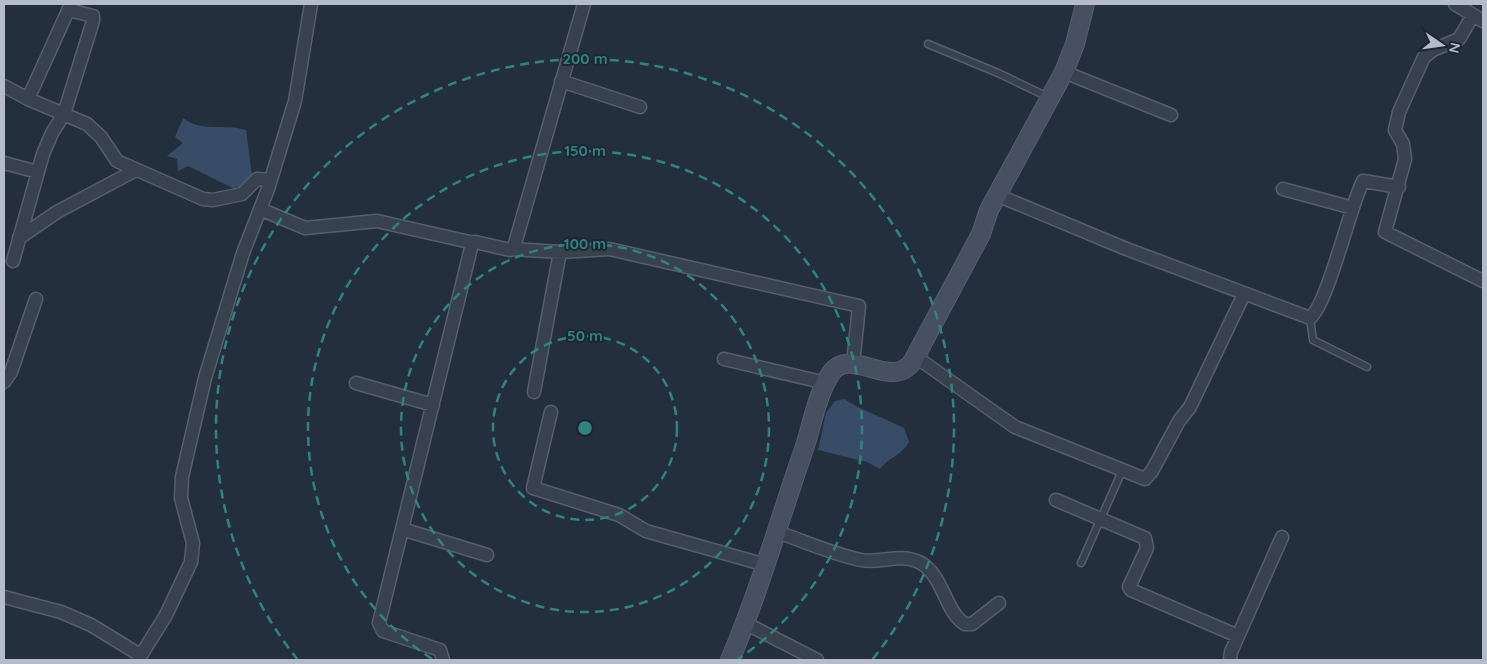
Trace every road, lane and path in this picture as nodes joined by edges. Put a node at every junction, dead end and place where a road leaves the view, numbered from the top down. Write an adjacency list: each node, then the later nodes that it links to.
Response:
1 (311, 4): 19 (street)
2 (584, 4): 9 (street)
3 (1085, 4): 8 (main road)
4 (1455, 4): 6 (street)
5 (70, 7): 12 (street); 14 (street)
6 (1478, 18): 20 (street)
7 (928, 44): 11 (lane)
8 (1064, 72): 11 (main road); 15 (street)
9 (561, 81): 13 (street); 27 (street)
10 (4, 86): 12 (street)
11 (1049, 98): 22 (main road)
12 (28, 99): 14 (street)
13 (640, 107)
14 (64, 114): 17 (street); 18 (street)
15 (1171, 115)
16 (4, 163): 18 (street)
17 (136, 170): 19 (street); 25 (street)
18 (38, 172): 25 (street)
19 (271, 180): 24 (street)
20 (1399, 187): 23 (street); 30 (street)
21 (1283, 189): 23 (street)
22 (997, 195): 31 (street); 34 (main road)
23 (1353, 208): 33 (street)
24 (260, 209): 26 (street); 57 (street)
25 (19, 238): 29 (street)
26 (474, 243): 27 (street); 42 (street)
27 (512, 249): 28 (street)
28 (560, 252): 36 (street); 41 (street)
29 (13, 261)
30 (1483, 281)
31 (1244, 294): 33 (street); 44 (street)
32 (36, 299): 38 (street)
33 (1310, 318): 37 (lane)
34 (916, 357): 36 (main road); 44 (street)
35 (724, 359): 40 (street)
36 (853, 364): 40 (main road)
37 (1367, 367)
38 (4, 382)
39 (356, 383): 42 (street)
40 (826, 383): 48 (main road)
41 (534, 392)
42 (433, 405): 47 (street)
43 (551, 412): 52 (street)
44 (1122, 471): 46 (lane)
45 (1056, 500): 46 (street)
46 (1099, 519): 51 (lane); 56 (street)
47 (402, 529): 50 (street); 58 (street)
48 (777, 532): 52 (main road); 54 (street)
49 (1282, 537): 56 (street)
50 (487, 555)
51 (1080, 563)
52 (766, 565): 55 (main road)
53 (4, 597): 57 (street)
54 (999, 603)
55 (745, 623): 59 (main road); 60 (street)
56 (1238, 636): 61 (street)
57 (139, 658)
58 (443, 660)
59 (730, 660)
60 (817, 660)
61 (1230, 660)

